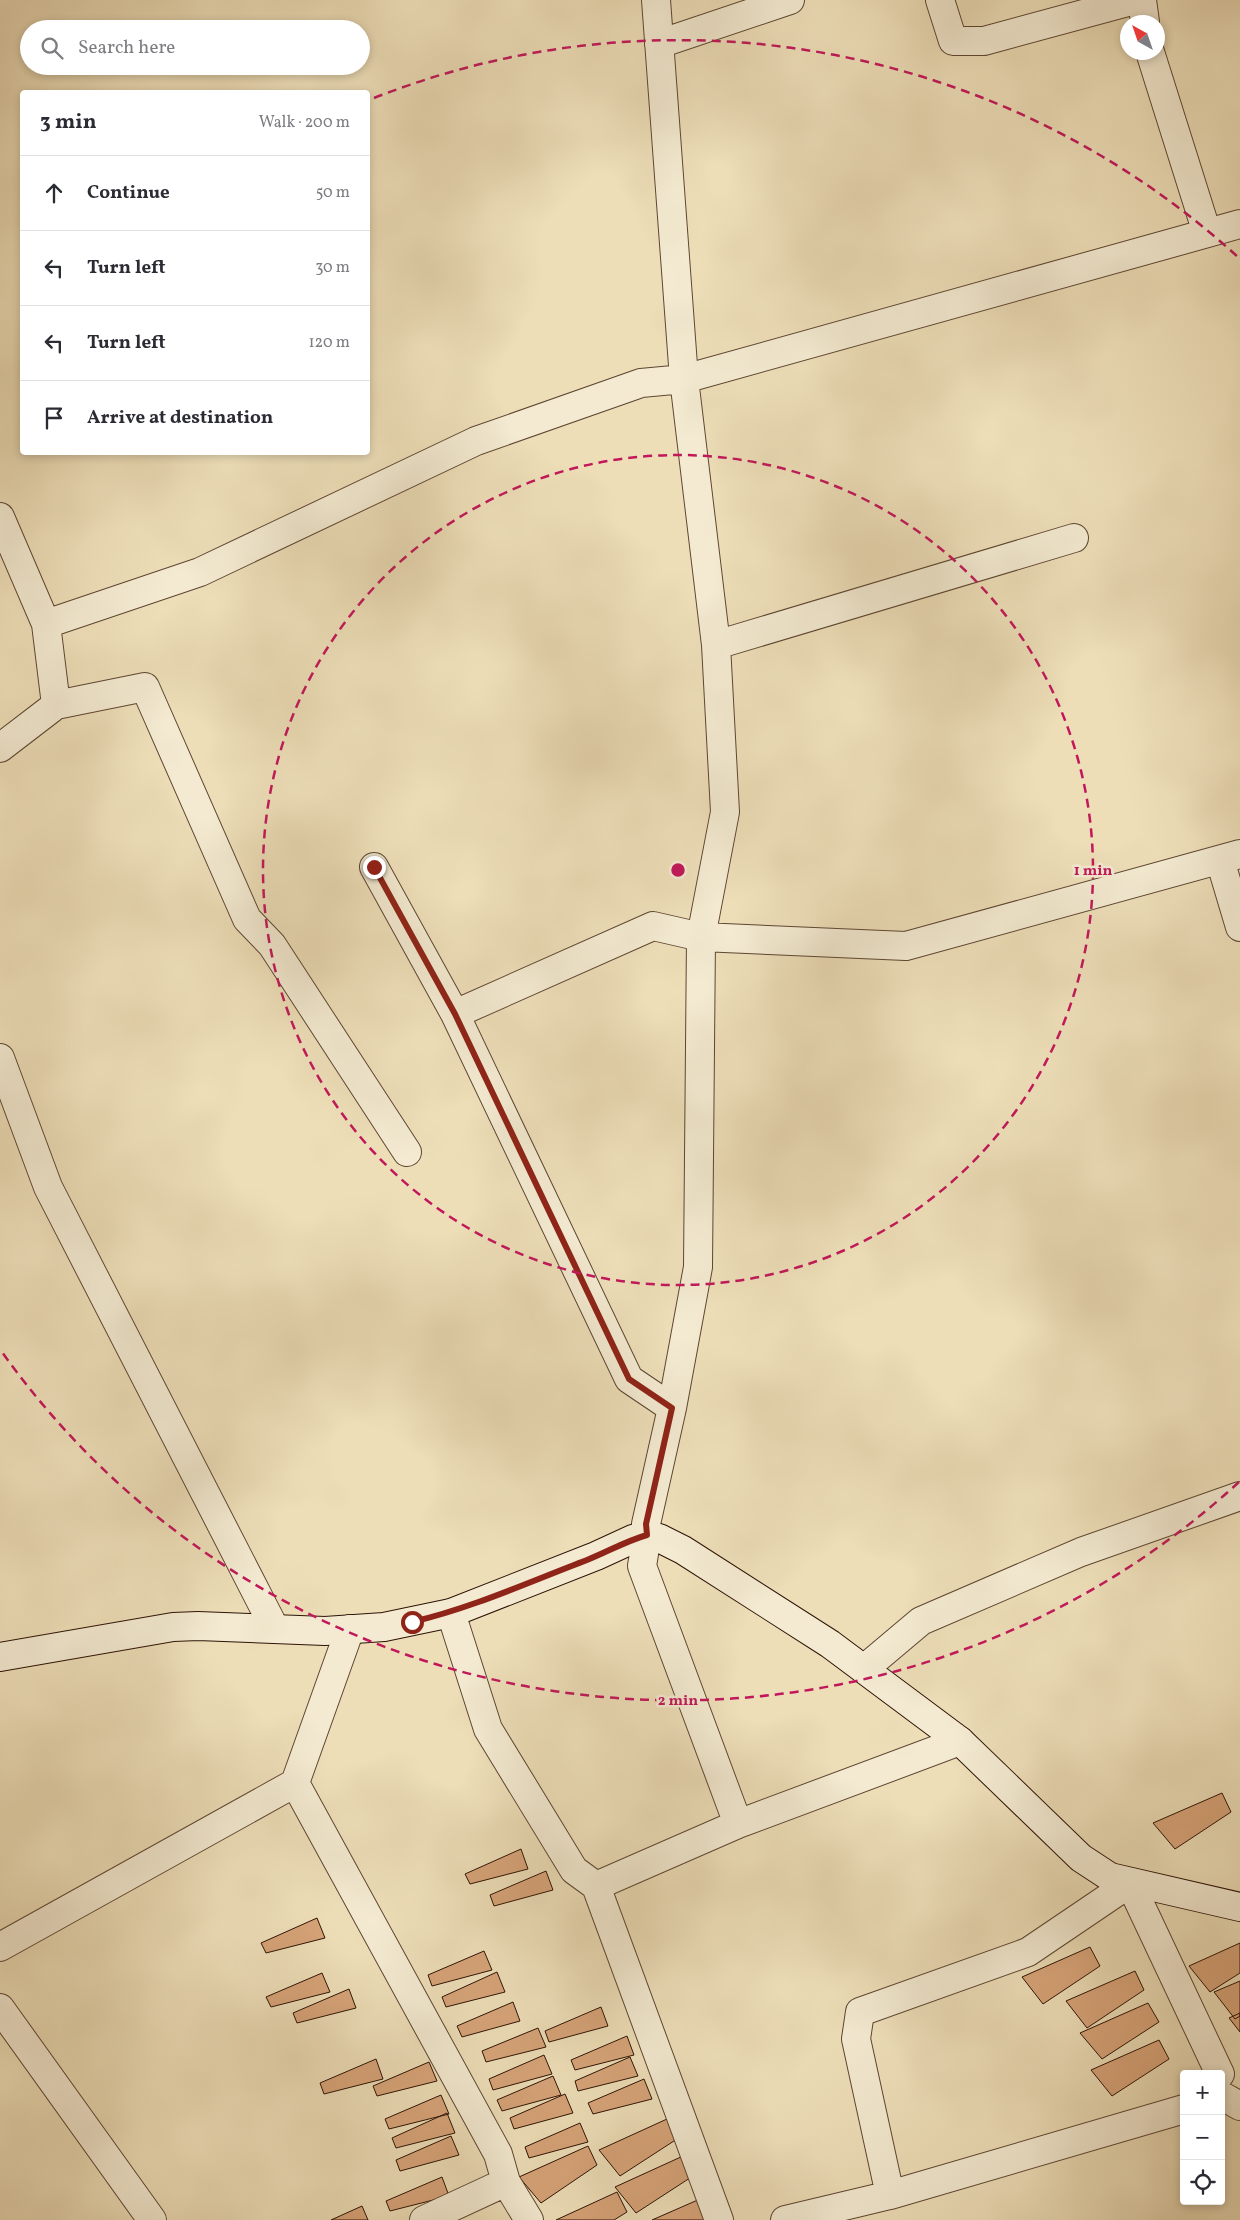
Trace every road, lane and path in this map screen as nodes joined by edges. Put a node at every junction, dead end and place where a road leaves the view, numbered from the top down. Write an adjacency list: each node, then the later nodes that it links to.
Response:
1 (656, 0): 7 (street)
2 (790, 0): 7 (street)
3 (940, 0): 4 (street)
4 (1135, 0)
5 (1142, 0): 6 (street)
6 (1144, 15)
7 (659, 44): 11 (street)
8 (1153, 60): 10 (street)
9 (1240, 224): 10 (street)
10 (1207, 233): 11 (street)
11 (684, 379): 14 (street); 15 (street)
12 (0, 517): 14 (street)
13 (1074, 538): 15 (street)
14 (46, 624): 16 (street)
15 (716, 645): 21 (street)
16 (56, 705): 17 (street); 24 (street)
17 (0, 748)
18 (1230, 857): 20 (street); 21 (street)
19 (374, 867): 22 (street)
20 (1240, 927)
21 (701, 937): 22 (street); 25 (street)
22 (455, 1014): 25 (street)
23 (0, 1058): 29 (street)
24 (407, 1152)
25 (672, 1408): 27 (street)
26 (1240, 1496): 32 (street)
27 (647, 1535): 28 (street); 32 (street); 35 (street)
28 (451, 1613): 30 (street); 36 (street)
29 (275, 1629): 30 (street); 31 (street)
30 (350, 1630): 34 (street)
31 (0, 1657)
32 (864, 1669): 33 (street)
33 (960, 1741): 35 (street); 37 (street)
34 (295, 1783): 38 (street); 42 (street)
35 (738, 1824): 36 (street)
36 (596, 1886): 47 (street)
37 (1240, 1908)
38 (0, 1947)
39 (0, 2008): 44 (street)
40 (1215, 2070): 43 (street)
41 (1180, 2110): 43 (street)
42 (506, 2182): 45 (street); 46 (street)
43 (890, 2195): 48 (street)
44 (152, 2220)
45 (424, 2220)
46 (528, 2220)
47 (719, 2220)
48 (785, 2220)

